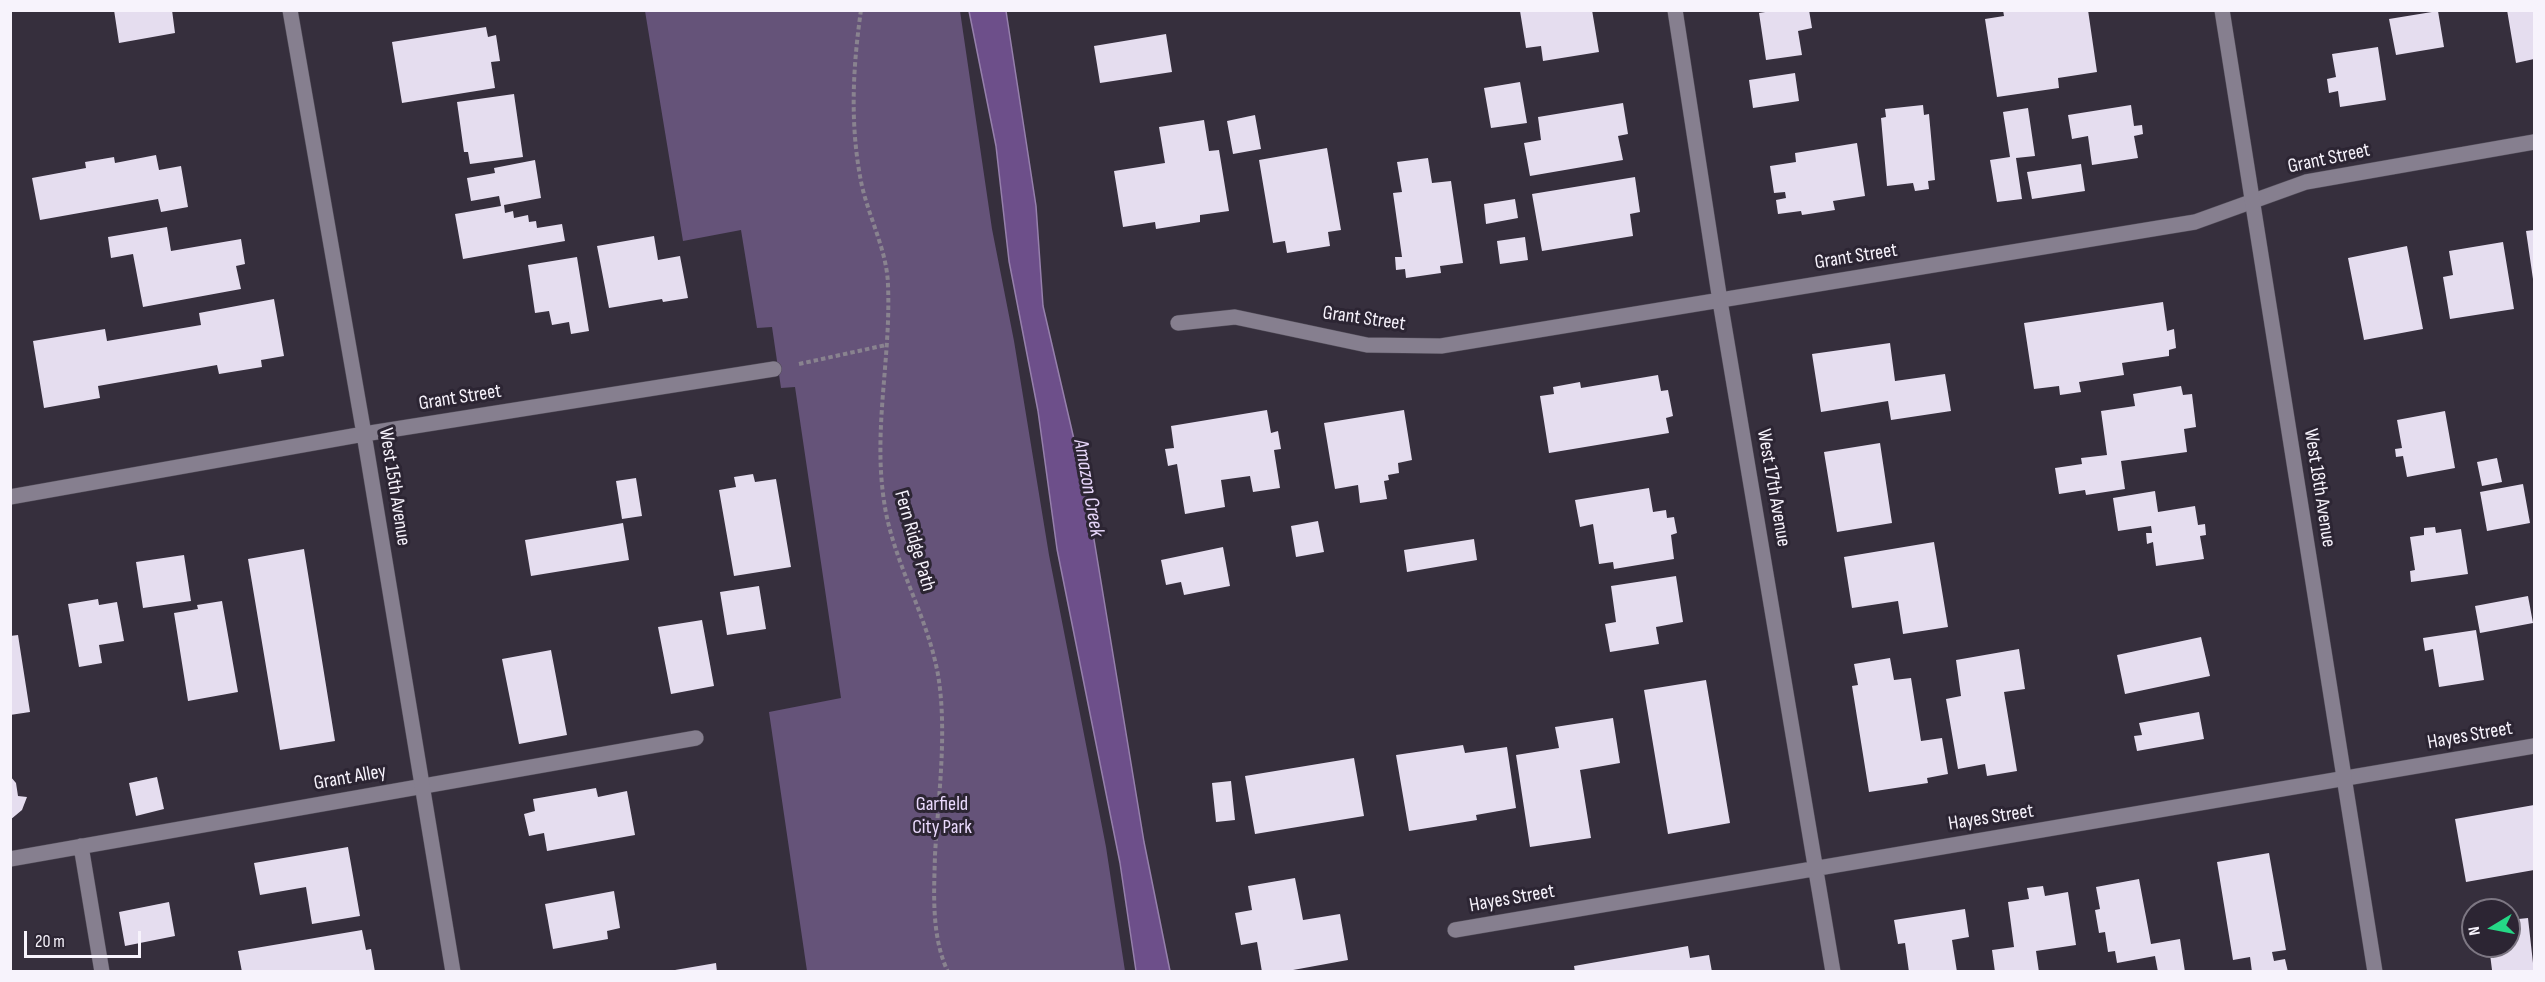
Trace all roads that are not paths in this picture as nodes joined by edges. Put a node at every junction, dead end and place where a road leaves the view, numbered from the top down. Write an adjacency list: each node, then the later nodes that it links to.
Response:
1 (290, 10): 9 (street, West 15th Avenue)
2 (1675, 10): 6 (street, West 17th Avenue)
3 (2222, 10): 5 (street, West 18th Avenue)
4 (2535, 142): 5 (street, Grant Street)
5 (2252, 202): 6 (street, Grant Street); 13 (street, West 18th Avenue)
6 (1720, 301): 7 (street, Grant Street); 17 (street, West 17th Avenue)
7 (1178, 324)
8 (774, 369): 9 (street, Grant Street)
9 (364, 434): 10 (street, Grant Street); 14 (street, West 15th Avenue)
10 (10, 497)
11 (696, 738): 14 (street, Grant Alley)
12 (2535, 746): 13 (street, Hayes Street)
13 (2344, 780): 17 (street, Hayes Street); 22 (street, West 18th Avenue)
14 (422, 786): 15 (street, Grant Alley); 20 (street, West 15th Avenue)
15 (81, 846): 16 (street, Grant Alley); 19 (street)
16 (10, 859)
17 (1816, 868): 18 (street, Hayes Street); 21 (street, West 17th Avenue)
18 (1455, 930)
19 (102, 972)
20 (453, 972)
21 (1833, 972)
22 (2375, 972)

